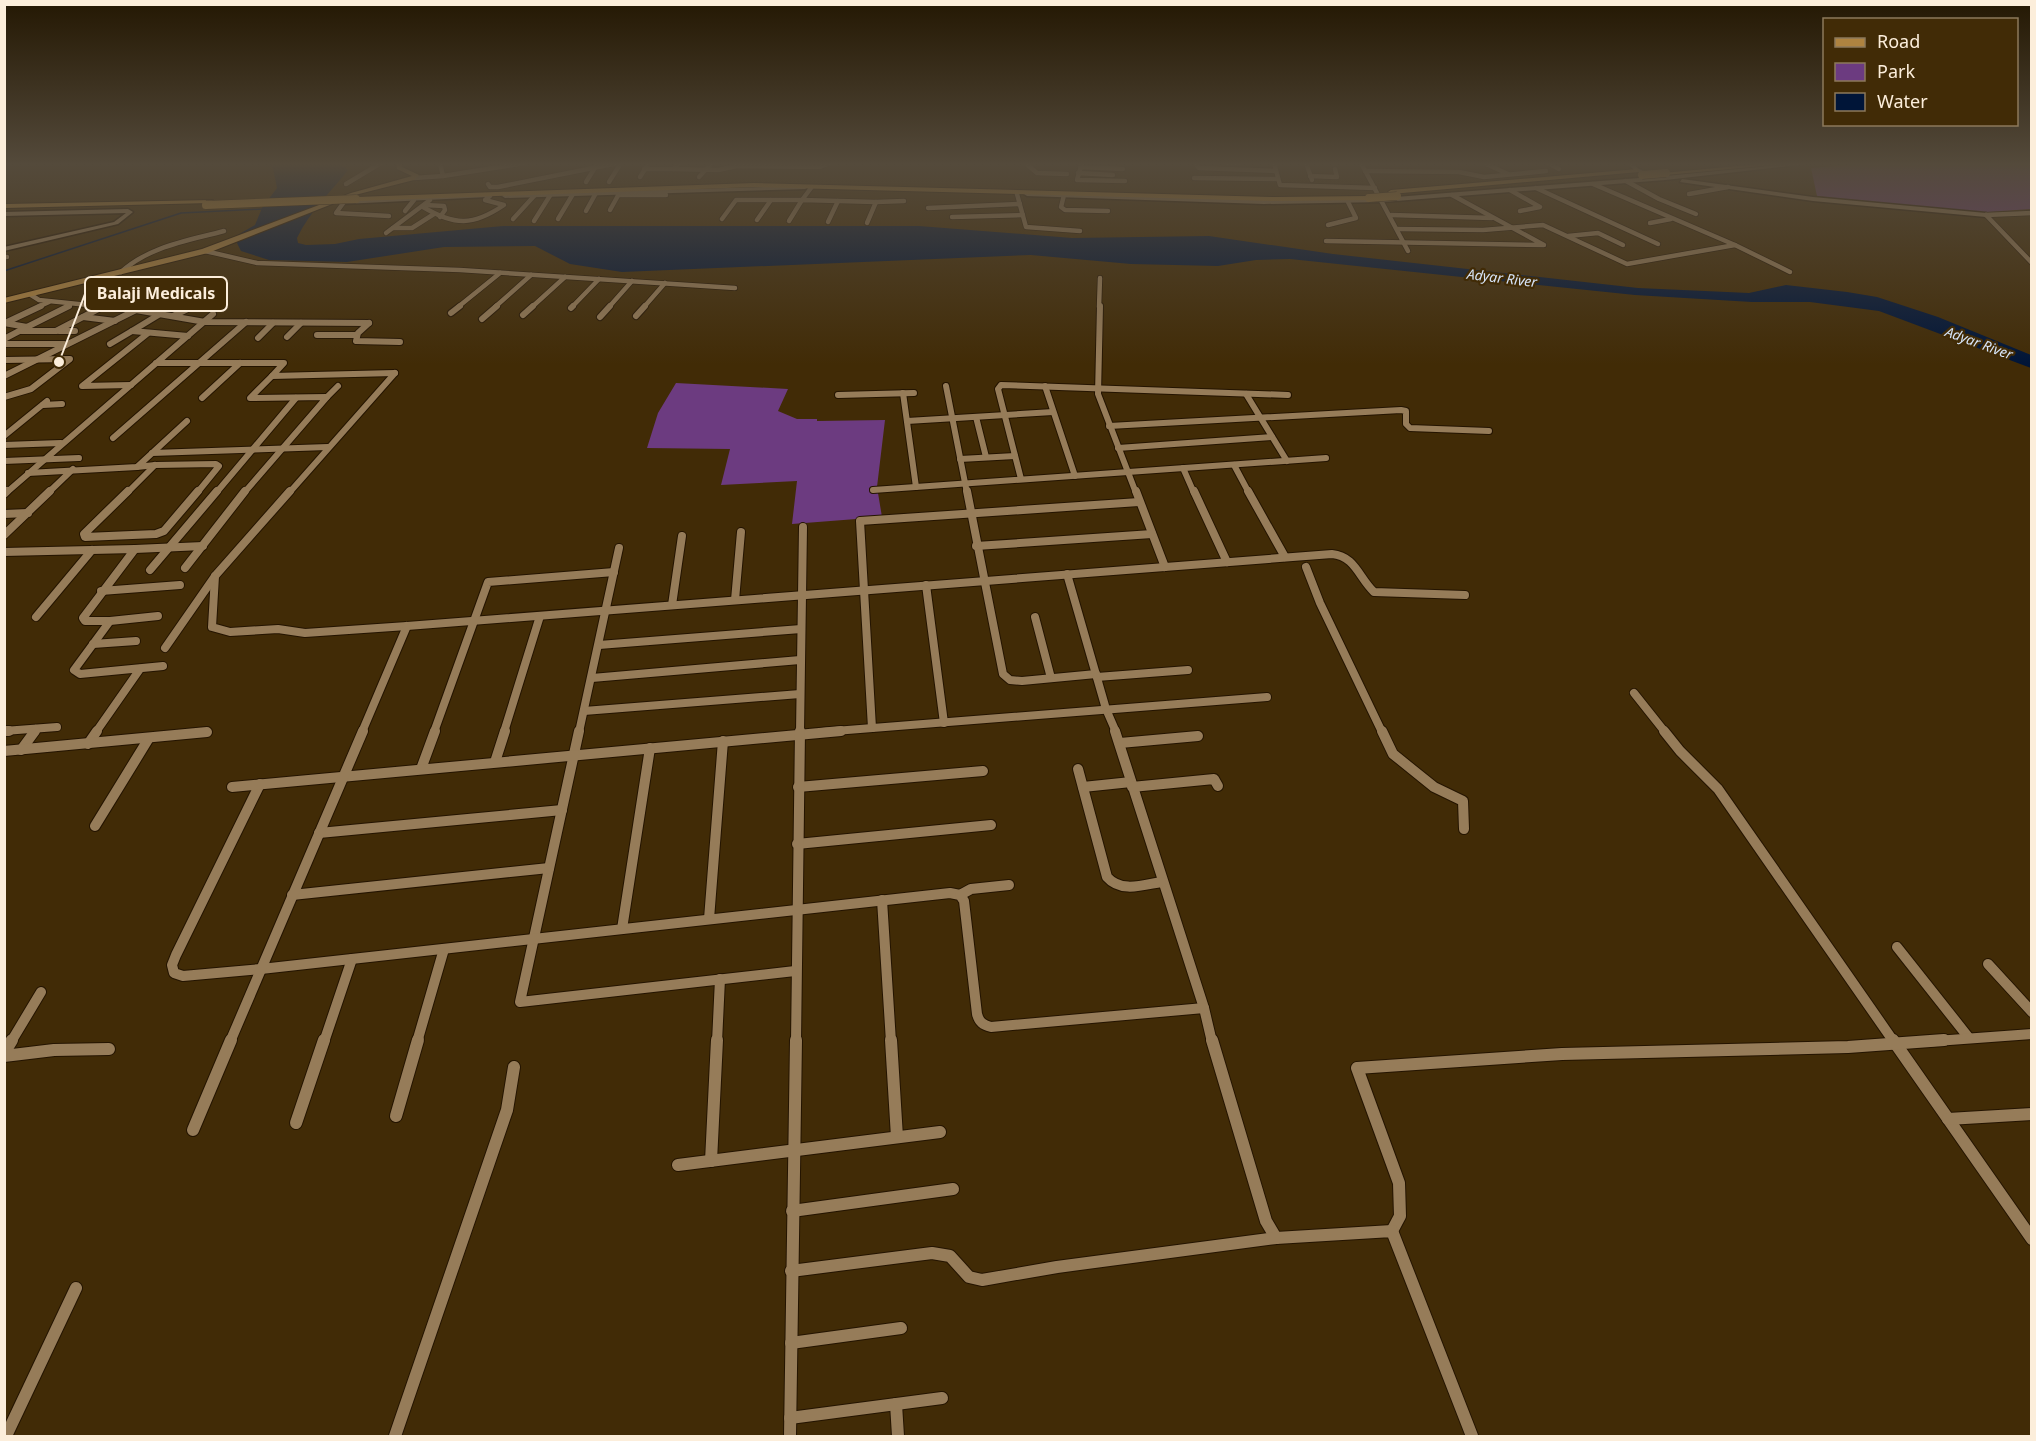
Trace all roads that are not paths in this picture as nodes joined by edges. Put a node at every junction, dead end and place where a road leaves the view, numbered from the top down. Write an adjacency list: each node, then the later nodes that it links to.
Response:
1 (89, 230): 24 (street)
2 (260, 230): 22 (main road)
3 (389, 230): 13 (street)
4 (1070, 230): 12 (street)
5 (1399, 230): 17 (street)
6 (1519, 230): 17 (street)
7 (1555, 230): 14 (street)
8 (1629, 230): 18 (street)
9 (1699, 230): 20 (street)
10 (2000, 230): 25 (street)
11 (224, 231): 26 (street)
12 (1080, 231)
13 (386, 233)
14 (1568, 236): 19 (street); 20 (street)
15 (1326, 241): 16 (street)
16 (1343, 241): 17 (street); 21 (street)
17 (1404, 242): 23 (street)
18 (1659, 244)
19 (1623, 245)
20 (1735, 245): 27 (street)
21 (1346, 249)
22 (207, 250): 26 (main road); 28 (street)
23 (1408, 251)
24 (5, 253)
25 (2031, 262)
26 (121, 272): 37 (main road)
27 (1790, 272)
28 (500, 273): 29 (street); 46 (street)
29 (531, 275): 30 (street); 54 (street)
30 (565, 277): 32 (street); 49 (street)
31 (1100, 278): 88 (street)
32 (599, 279): 33 (street); 43 (street)
33 (632, 281): 34 (street); 53 (street)
34 (664, 284): 35 (street); 51 (street)
35 (735, 288)
36 (183, 292): 45 (street)
37 (31, 295): 39 (main road); 40 (street)
38 (213, 296): 50 (street)
39 (4, 301)
40 (49, 302): 41 (street); 58 (street)
41 (71, 304): 42 (street); 62 (street)
42 (105, 306): 44 (street); 52 (street)
43 (571, 308)
44 (136, 310): 45 (street); 55 (street)
45 (144, 311): 47 (street)
46 (451, 313)
47 (160, 314): 50 (street); 66 (street)
48 (213, 314): 56 (street)
49 (524, 315)
50 (173, 316): 56 (street)
51 (636, 316)
52 (83, 317): 55 (street); 64 (street)
53 (600, 317)
54 (482, 319)
55 (115, 321): 75 (street)
56 (205, 321): 57 (street); 69 (street)
57 (246, 322): 59 (street); 80 (street)
58 (5, 323): 62 (street)
59 (273, 323): 60 (street); 71 (street)
60 (301, 323): 61 (street); 70 (street)
61 (330, 323): 68 (street); 68 (street)
62 (27, 327): 63 (street)
63 (21, 331): 64 (street); 72 (street)
64 (56, 331): 65 (street)
65 (75, 331)
66 (132, 331): 67 (street); 76 (street)
67 (147, 334): 69 (street); 84 (street)
68 (357, 335): 73 (street)
69 (188, 336): 79 (street)
70 (287, 337)
71 (258, 338)
72 (4, 339)
73 (400, 342)
74 (4, 344): 75 (street)
75 (69, 344): 77 (street)
76 (110, 344)
77 (38, 359): 78 (street); 82 (street); 94 (street)
78 (4, 360)
79 (155, 363): 80 (street); 84 (street)
80 (199, 363): 81 (street); 110 (street)
81 (240, 363): 83 (street); 96 (street)
82 (4, 376)
83 (272, 376): 97 (street); 113 (street)
84 (132, 385): 111 (street)
85 (339, 386): 95 (street)
86 (946, 386): 103 (street)
87 (1045, 386): 88 (street); 99 (street); 100 (street)
88 (1097, 388): 92 (street); 106 (street)
89 (903, 393): 90 (street); 91 (street); 105 (street)
90 (914, 393)
91 (838, 394)
92 (1246, 394): 93 (street); 101 (street)
93 (1288, 395)
94 (4, 397)
95 (327, 397): 97 (street); 115 (street)
96 (202, 398)
97 (296, 398): 116 (street)
98 (62, 404): 108 (street)
99 (1053, 412): 100 (street); 133 (street)
100 (1005, 415): 102 (street); 118 (street)
101 (1259, 416): 106 (street); 107 (street); 109 (street)
102 (976, 417): 103 (street); 119 (street)
103 (952, 418): 105 (street); 122 (street)
104 (187, 421): 117 (street)
105 (907, 421): 136 (street)
106 (1109, 426): 114 (street)
107 (1489, 431)
108 (4, 436)
109 (1272, 437): 114 (street); 125 (street)
110 (113, 438)
111 (61, 443): 112 (street); 123 (street)
112 (4, 445)
113 (328, 447): 115 (street); 163 (street)
114 (1118, 448): 131 (street)
115 (282, 449): 116 (street); 148 (street)
116 (250, 451): 117 (street); 150 (street)
117 (152, 453): 128 (street)
118 (1015, 456): 119 (street); 134 (street)
119 (986, 457): 122 (street)
120 (79, 458): 123 (street)
121 (1326, 458): 125 (street)
122 (960, 459): 135 (street)
123 (42, 460): 124 (street); 132 (street)
124 (4, 461)
125 (1287, 461): 127 (street)
126 (155, 465): 126 (street); 128 (street)
127 (1234, 465): 129 (street); 155 (street)
128 (137, 467): 130 (street)
129 (1183, 468): 131 (street); 156 (street)
130 (73, 469): 132 (street); 140 (street)
131 (1128, 472): 133 (street); 139 (street)
132 (28, 473): 138 (street)
133 (1075, 476): 134 (street)
134 (1021, 480): 135 (street)
135 (964, 483): 136 (street); 142 (street)
136 (916, 487): 137 (street)
137 (873, 490)
138 (4, 494)
139 (1139, 502): 142 (street); 145 (street)
140 (28, 513): 141 (street); 146 (street)
141 (4, 514)
142 (970, 514): 149 (street); 167 (street)
143 (803, 527): 169 (street)
144 (741, 532): 171 (street)
145 (1152, 534): 149 (street); 157 (street)
146 (4, 535)
147 (682, 536): 172 (street)
148 (203, 546): 150 (street); 159 (street)
149 (976, 546): 164 (street)
150 (169, 547): 152 (street); 160 (street)
151 (620, 548): 161 (street)
152 (135, 549): 153 (street); 168 (street)
153 (92, 550): 154 (street); 176 (street)
154 (4, 552)
155 (1285, 557): 156 (street); 170 (street)
156 (1227, 562): 157 (street)
157 (1165, 567): 162 (street)
158 (1306, 567): 228 (street)
159 (185, 568)
160 (150, 570)
161 (615, 572): 173 (street); 179 (street)
162 (1067, 574): 164 (street); 190 (street)
163 (215, 576): 180 (street); 185 (street)
164 (983, 581): 166 (street); 192 (street)
165 (180, 585): 168 (street)
166 (926, 585): 167 (street); 198 (street)
167 (864, 590): 169 (street); 200 (street)
168 (101, 591): 178 (street)
169 (802, 595): 171 (street); 181 (street)
170 (1465, 595)
171 (735, 600): 172 (street)
172 (672, 605): 173 (street)
173 (606, 610): 175 (street); 184 (street)
174 (158, 616): 178 (street)
175 (540, 616): 179 (street); 214 (street)
176 (36, 617)
177 (1035, 617): 192 (street)
178 (111, 621): 183 (street)
179 (474, 621): 180 (street); 215 (street)
180 (406, 626): 218 (street)
181 (801, 629): 184 (street); 186 (street)
182 (136, 641): 183 (street)
183 (93, 645): 188 (street)
184 (599, 645): 191 (street)
185 (165, 648)
186 (800, 660): 191 (street); 194 (street)
187 (164, 666): 188 (street)
188 (140, 669): 209 (street)
189 (1188, 670): 190 (street)
190 (1096, 676): 192 (street); 196 (street)
191 (592, 678): 197 (street)
192 (1050, 678)
193 (1634, 693): 253 (street)
194 (800, 694): 197 (street); 204 (street)
195 (1267, 698): 196 (street)
196 (1106, 709): 198 (street); 208 (street)
197 (584, 711): 213 (street)
198 (944, 723): 200 (street)
199 (57, 727): 201 (street)
200 (872, 728): 204 (street)
201 (36, 729): 202 (street); 211 (street)
202 (4, 731)
203 (207, 732): 206 (street)
204 (799, 734): 207 (street); 223 (street)
205 (1198, 736): 208 (street)
206 (149, 738): 209 (street); 227 (street)
207 (723, 741): 210 (street); 238 (street)
208 (1120, 743): 220 (street)
209 (88, 744): 211 (street)
210 (650, 748): 213 (street); 239 (street)
211 (21, 750): 212 (street)
212 (4, 751)
213 (574, 755): 214 (street); 225 (street)
214 (495, 762): 215 (street)
215 (421, 769): 218 (street)
216 (1078, 769): 224 (street)
217 (983, 771): 223 (street)
218 (343, 776): 219 (street); 229 (street)
219 (260, 784): 222 (street); 245 (street)
220 (1132, 784): 221 (street); 224 (street); 232 (street)
221 (1218, 786)
222 (232, 787)
223 (798, 787): 230 (street)
224 (1083, 787): 232 (street)
225 (562, 810): 229 (street); 231 (street)
226 (991, 825): 230 (street)
227 (95, 826)
228 (1464, 829)
229 (319, 833): 234 (street)
230 (797, 843): 237 (street)
231 (549, 868): 234 (street); 240 (street)
232 (1161, 882): 249 (street)
233 (1009, 885): 235 (street)
234 (292, 895): 245 (street)
235 (960, 895): 236 (street); 249 (street)
236 (882, 900): 237 (street); 263 (street)
237 (795, 909): 238 (street); 246 (street)
238 (710, 919): 239 (street)
239 (622, 929): 240 (street)
240 (534, 939): 242 (street); 247 (street)
241 (1897, 947): 252 (street)
242 (444, 949): 243 (street); 258 (street)
243 (352, 959): 245 (street); 260 (street)
244 (1988, 964): 250 (street)
245 (261, 969): 261 (street)
246 (795, 971): 247 (street); 264 (street)
247 (720, 979): 265 (street)
248 (41, 992): 255 (street)
249 (1204, 1008): 270 (street)
250 (2031, 1012)
251 (2031, 1034): 252 (street)
252 (1969, 1038): 253 (street)
253 (1894, 1044): 259 (street); 269 (street)
254 (109, 1049): 255 (street)
255 (4, 1054)
256 (514, 1066): 280 (street)
257 (2031, 1114): 259 (street)
258 (396, 1116)
259 (1947, 1119): 271 (street)
260 (296, 1124)
261 (193, 1130)
262 (940, 1132): 263 (street)
263 (897, 1137): 264 (street)
264 (793, 1150): 265 (street); 268 (street)
265 (711, 1161): 266 (street)
266 (678, 1165)
267 (953, 1189): 268 (street)
268 (792, 1210): 272 (street)
269 (1392, 1231): 270 (street); 283 (street)
270 (1276, 1238): 272 (street)
271 (2031, 1239)
272 (791, 1271): 275 (street)
273 (76, 1288): 279 (street)
274 (901, 1328): 275 (street)
275 (791, 1342): 278 (street)
276 (942, 1398): 277 (street)
277 (896, 1404): 278 (street); 282 (street)
278 (790, 1418): 281 (street)
279 (6, 1437)
280 (394, 1437)
281 (790, 1437)
282 (898, 1437)
283 (1472, 1437)

